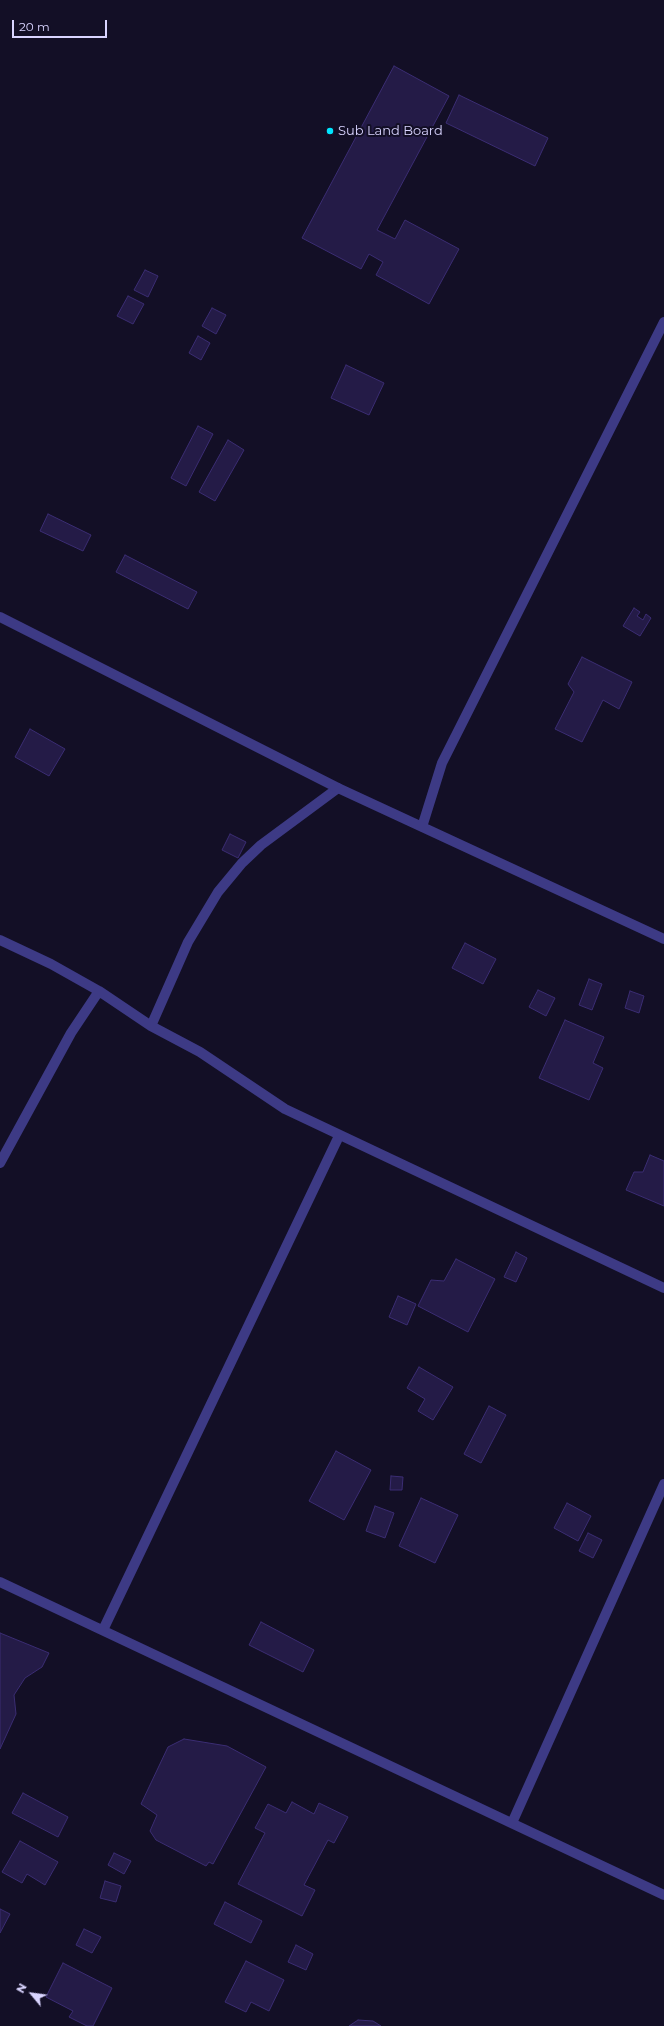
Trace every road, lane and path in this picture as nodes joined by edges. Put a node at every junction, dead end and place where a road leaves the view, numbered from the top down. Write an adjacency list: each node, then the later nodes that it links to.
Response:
1 (664, 322): 4 (street)
2 (0, 617): 3 (street)
3 (338, 788): 4 (street); 8 (street)
4 (422, 827): 5 (street)
5 (664, 938)
6 (0, 940): 7 (street)
7 (99, 991): 8 (street); 10 (street)
8 (151, 1026): 9 (street)
9 (339, 1136): 11 (street); 14 (street)
10 (0, 1163)
11 (664, 1288)
12 (664, 1484): 15 (street)
13 (0, 1582): 14 (street)
14 (103, 1630): 15 (street)
15 (512, 1823): 16 (street)
16 (664, 1895)

